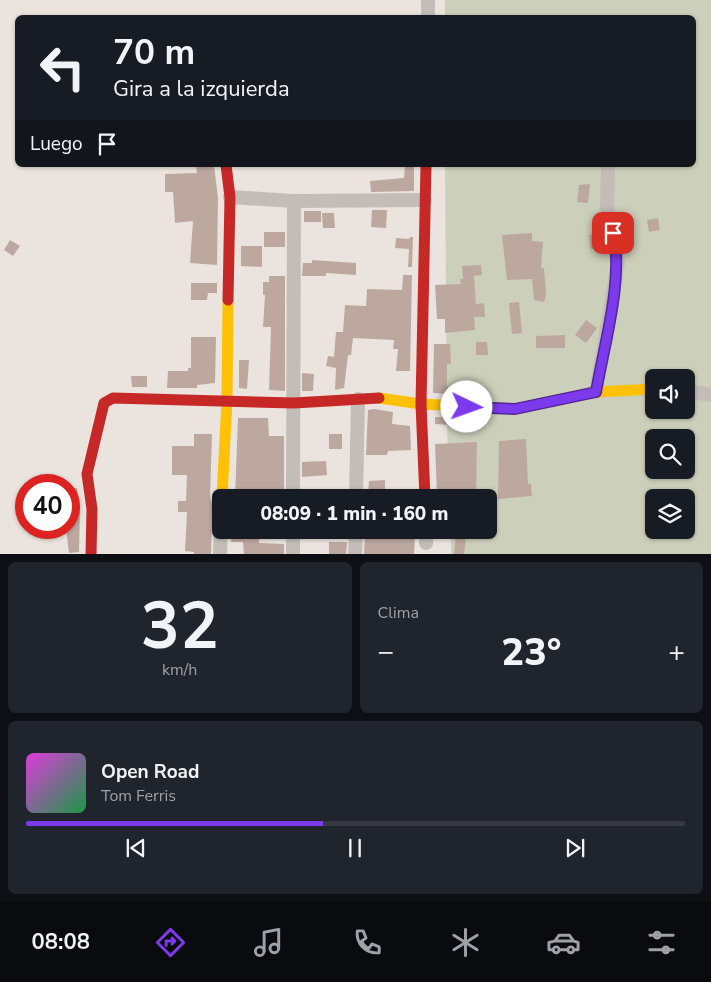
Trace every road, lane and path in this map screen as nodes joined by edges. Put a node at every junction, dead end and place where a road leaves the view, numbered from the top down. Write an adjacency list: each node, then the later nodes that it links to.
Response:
1 (428, 0): 2 (street)
2 (428, 15)
3 (226, 167): 6 (street)
4 (426, 167): 7 (street)
5 (608, 167): 10 (street)
6 (230, 197): 8 (street); 14 (street)
7 (425, 200): 8 (street); 16 (street)
8 (294, 201): 15 (street)
9 (645, 389): 10 (street)
10 (596, 392): 16 (street)
11 (695, 392): 12 (street)
12 (711, 394)
13 (358, 399): 15 (street); 16 (street); 19 (street)
14 (227, 400): 15 (street); 17 (street); 24 (street)
15 (294, 403): 18 (street)
16 (421, 404): 20 (street)
17 (222, 489)
18 (293, 489)
19 (356, 489)
20 (424, 489)
21 (220, 539): 25 (street)
22 (293, 539): 26 (street)
23 (356, 539): 27 (street)
24 (91, 554)
25 (220, 554)
26 (293, 554)
27 (355, 554)

